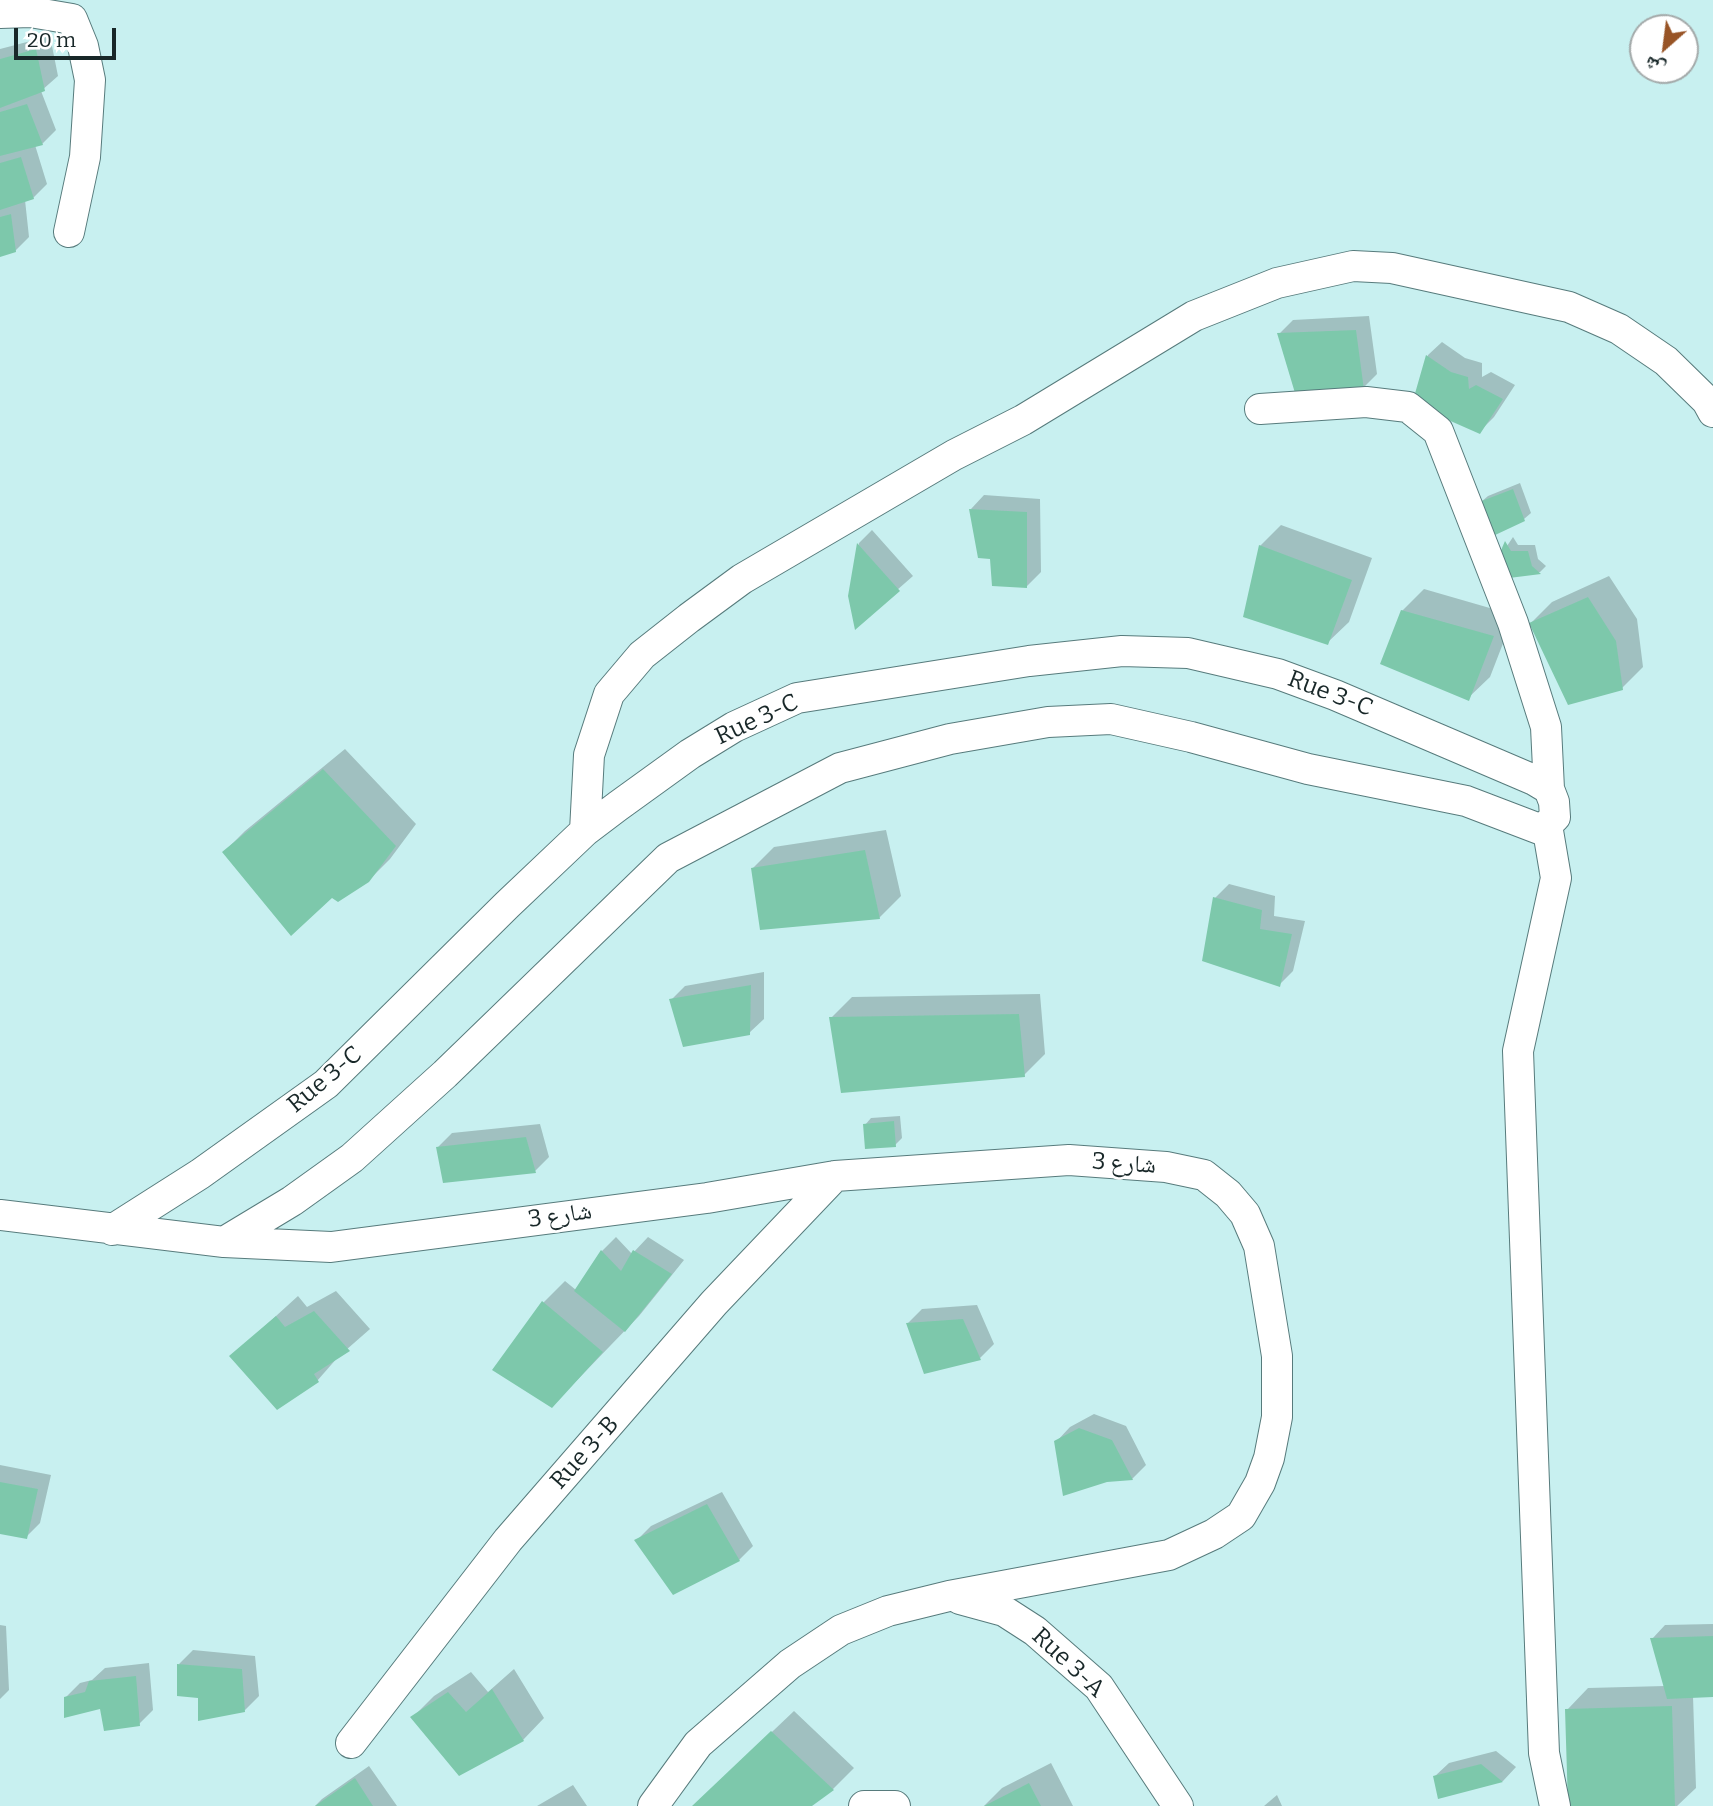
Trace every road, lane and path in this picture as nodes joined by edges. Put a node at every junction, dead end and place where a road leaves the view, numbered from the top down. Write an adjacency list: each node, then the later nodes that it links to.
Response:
1 (0, 13): 2 (street)
2 (69, 232)
3 (1260, 409): 5 (street)
4 (1713, 412): 7 (street)
5 (1549, 789): 6 (street); 7 (street, Rue 3-C)
6 (1547, 825): 11 (street); 18 (street)
7 (585, 831): 10 (street, Rue 3-C)
8 (835, 1176): 11 (street, شارع 3); 12 (street, شارع 3); 13 (street, Rue 3-B)
9 (0, 1215): 10 (street, شارع 3)
10 (112, 1230): 11 (street, شارع 3)
11 (224, 1242)
12 (949, 1596): 14 (street, شارع 3); 17 (street, Rue 3-A)
13 (351, 1743)
14 (653, 1806)
15 (864, 1806): 16 (street)
16 (894, 1806)
17 (1178, 1806)
18 (1555, 1806)

